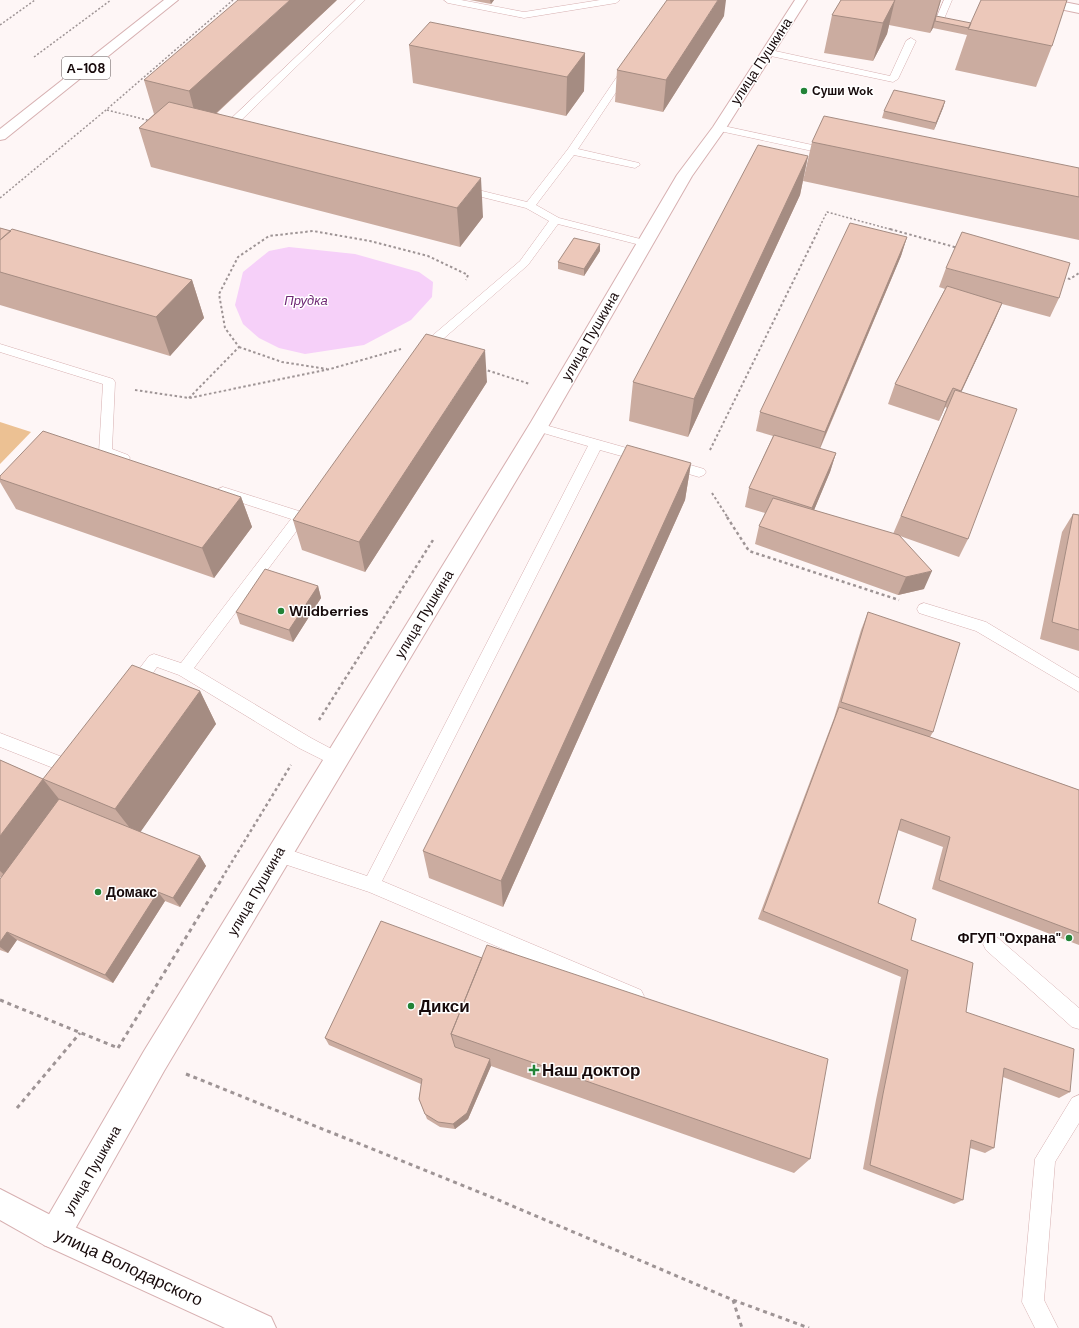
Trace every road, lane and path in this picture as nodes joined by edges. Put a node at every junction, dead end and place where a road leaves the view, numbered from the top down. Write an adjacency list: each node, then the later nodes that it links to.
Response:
1 (35, 0): 13 (path)
2 (111, 0): 16 (path)
3 (172, 0): 21 (main road, А-108)
4 (233, 0): 18 (path)
5 (361, 0): 22 (lane)
6 (448, 0): 7 (lane)
7 (616, 0)
8 (801, 0): 15 (main road, улица Пушкина)
9 (948, 0): 12 (lane)
10 (1036, 0): 11 (main road)
11 (1079, 9)
12 (940, 19)
13 (0, 25)
14 (911, 40): 15 (lane)
15 (766, 52): 20 (main road, улица Пушкина)
16 (34, 56)
17 (636, 56): 23 (lane)
18 (106, 110): 19 (path); 27 (path)
19 (157, 122)
20 (718, 128): 24 (lane); 30 (main road, улица Пушкина)
21 (0, 136)
22 (238, 136)
23 (572, 151): 25 (lane); 28 (lane)
24 (841, 154)
25 (635, 165)
26 (454, 187): 28 (lane)
27 (0, 198)
28 (530, 206): 29 (lane)
29 (556, 220): 30 (lane); 39 (lane)
30 (644, 243): 46 (main road, улица Пушкина)
31 (964, 249): 49 (path)
32 (1079, 273): 33 (path)
33 (1063, 276)
34 (464, 282): 36 (path)
35 (405, 345): 38 (path)
36 (239, 347): 42 (path); 45 (path)
37 (0, 348): 43 (lane)
38 (399, 349): 39 (path); 42 (path)
39 (424, 349): 40 (lane)
40 (414, 362)
41 (480, 368): 44 (path)
42 (330, 369): 45 (path)
43 (109, 382): 45 (path); 48 (lane)
44 (530, 385)
45 (189, 398)
46 (538, 427): 47 (lane); 59 (main road, улица Пушкина)
47 (596, 444): 49 (lane); 61 (lane)
48 (135, 462)
49 (699, 472): 53 (path)
50 (210, 487): 52 (lane)
51 (310, 505): 52 (lane)
52 (300, 517): 54 (lane)
53 (924, 609): 55 (lane)
54 (184, 670): 56 (lane); 59 (lane)
55 (1079, 686)
56 (127, 696)
57 (0, 740): 58 (lane)
58 (80, 756)
59 (335, 759): 60 (main road, улица Пушкина)
60 (278, 854): 61 (lane); 67 (main road, улица Пушкина)
61 (370, 885): 64 (lane)
62 (992, 944): 65 (lane)
63 (0, 1000): 66 (path)
64 (650, 1002)
65 (1079, 1020)
66 (80, 1033): 67 (path); 69 (path)
67 (154, 1061): 71 (main road, улица Пушкина); 72 (path)
68 (1079, 1105): 76 (lane)
69 (17, 1108)
70 (0, 1204): 71 (main road, улица Володарского)
71 (56, 1234): 73 (main road, улица Володарского)
72 (733, 1300): 74 (path); 75 (path)
73 (260, 1328)
74 (742, 1328)
75 (809, 1328)
76 (1047, 1328)

